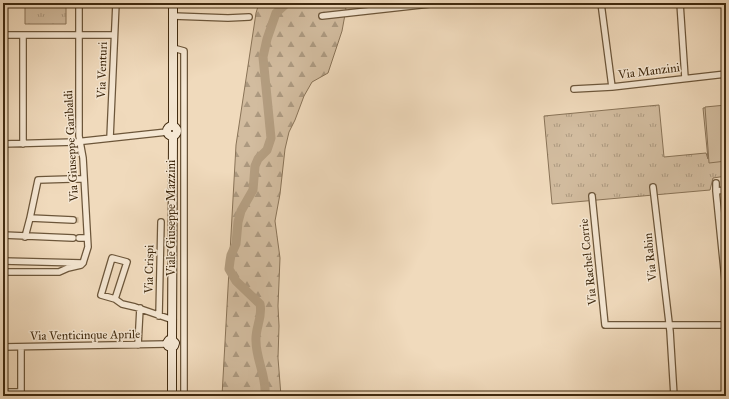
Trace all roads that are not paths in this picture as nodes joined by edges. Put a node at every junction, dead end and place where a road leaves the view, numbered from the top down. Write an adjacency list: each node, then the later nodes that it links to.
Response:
1 (79, 3): 12 (street, Via Giuseppe Garibaldi)
2 (116, 3): 13 (street, Via Venturi)
3 (173, 3): 7 (street, Viale Giuseppe Mazzini)
4 (439, 3): 8 (street)
5 (600, 3): 17 (street)
6 (680, 3): 16 (street)
7 (173, 16): 9 (street); 14 (street, Viale Giuseppe Mazzini)
8 (322, 16)
9 (249, 17)
10 (3, 35): 11 (street)
11 (23, 35): 12 (street); 23 (street)
12 (78, 36): 13 (street); 21 (street, Via Giuseppe Garibaldi)
13 (114, 36): 20 (street, Via Venturi)
14 (173, 48): 19 (street, Viale Giuseppe Mazzini); 56 (street, Viale Giuseppe Mazzini)
15 (726, 74): 16 (street, Via Manzini)
16 (685, 78): 17 (street, Via Manzini)
17 (612, 87): 18 (street, Via Manzini)
18 (574, 89)
19 (171, 131): 20 (street); 46 (street, Viale Giuseppe Mazzini)
20 (110, 138): 21 (street)
21 (80, 141): 23 (street); 24 (street, Via Giuseppe Garibaldi)
22 (3, 144): 23 (street)
23 (23, 144)
24 (84, 179): 30 (street); 31 (street, Via Giuseppe Garibaldi)
25 (716, 183): 28 (street)
26 (653, 187): 47 (street, Via Rabin)
27 (726, 190): 28 (street)
28 (716, 191): 41 (street)
29 (592, 196): 47 (street, Via Rachel Corrie)
30 (30, 218): 31 (street); 34 (street)
31 (86, 220): 35 (street, Via Giuseppe Garibaldi)
32 (161, 222): 45 (street, Via Crispi)
33 (3, 235): 34 (street)
34 (25, 237): 35 (street)
35 (87, 238): 38 (street, Via Giuseppe Garibaldi)
36 (3, 261): 37 (street)
37 (25, 261): 38 (street); 40 (street)
38 (83, 263): 40 (street)
39 (3, 272): 40 (street)
40 (25, 273)
41 (726, 280): 42 (street)
42 (726, 290)
43 (115, 299): 43 (street); 44 (street)
44 (140, 308): 45 (street); 50 (street)
45 (159, 316): 46 (street)
46 (172, 320): 49 (street, Viale Giuseppe Mazzini)
47 (670, 325): 48 (street); 57 (street, Via Rabin)
48 (726, 325)
49 (170, 343): 50 (street, Via Venticinque Aprile); 55 (street, Viale Giuseppe Mazzini)
50 (138, 344): 52 (street, Via Venticinque Aprile)
51 (3, 347): 52 (street, Via Venticinque Aprile)
52 (21, 347): 54 (street)
53 (3, 392): 54 (street)
54 (21, 394)
55 (172, 396)
56 (184, 396)
57 (674, 396)

